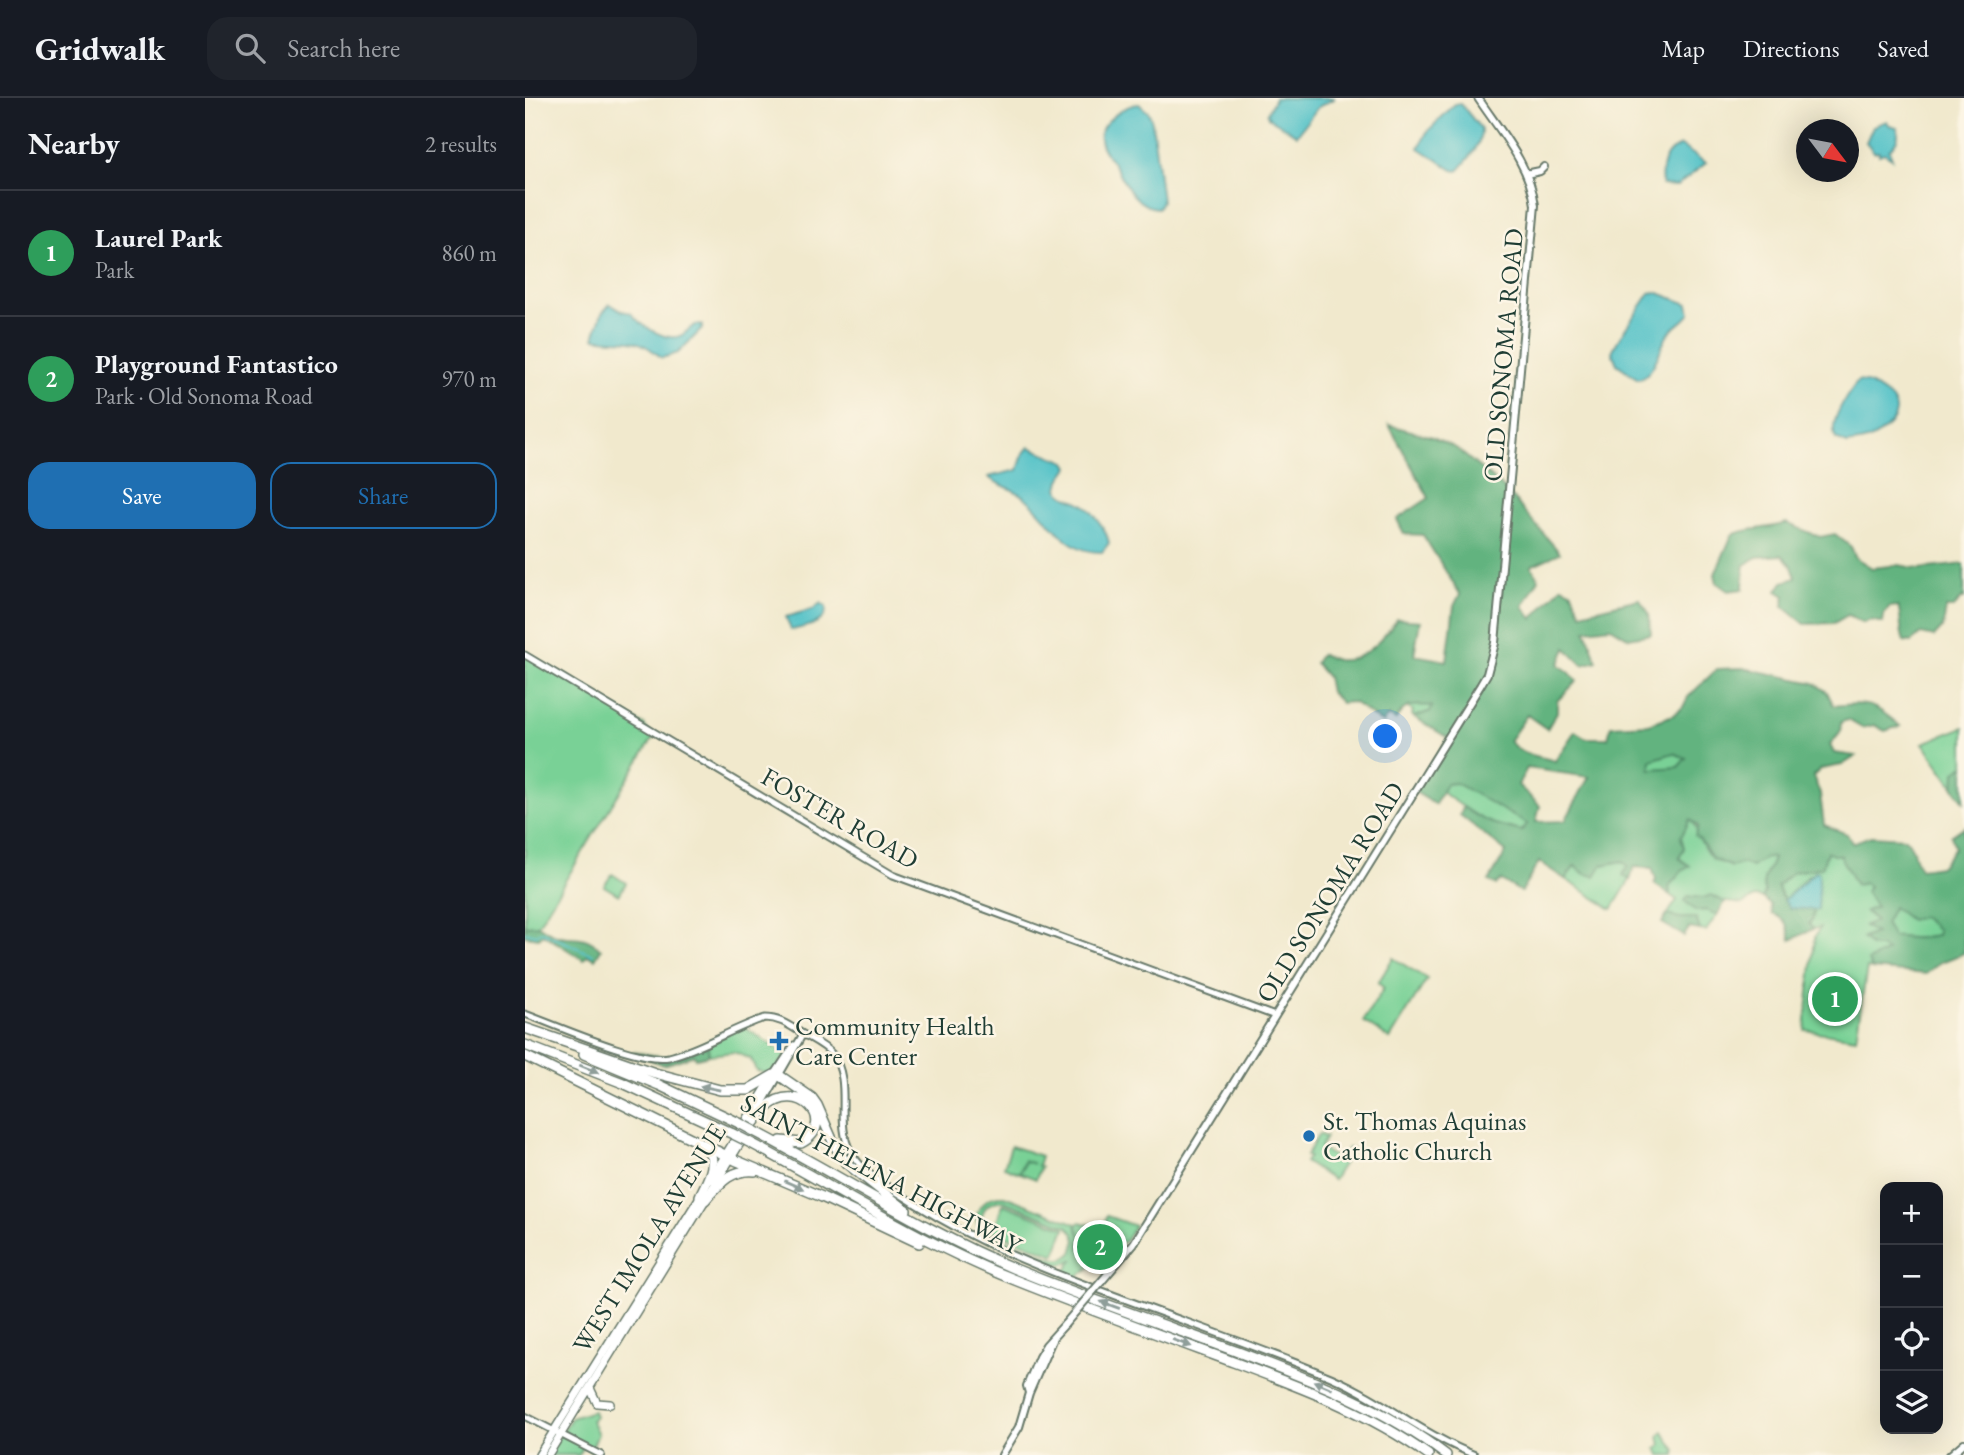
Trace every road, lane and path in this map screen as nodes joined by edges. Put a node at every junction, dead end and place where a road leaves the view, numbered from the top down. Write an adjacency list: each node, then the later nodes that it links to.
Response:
1 (1478, 98): 3 (main road, OLD SONOMA ROAD)
2 (1544, 167): 3 (main road)
3 (1526, 174): 6 (main road, OLD SONOMA ROAD)
4 (525, 655): 6 (street, FOSTER ROAD)
5 (525, 1014): 8 (street)
6 (1275, 1016): 27 (main road, OLD SONOMA ROAD, bridge)
7 (525, 1030): 11 (highway, one-way to 7); 12 (highway, SAINT HELENA HIGHWAY, bridge)
8 (803, 1034): 11 (street, WEST IMOLA AVENUE); 30 (street)
9 (525, 1045): 12 (highway, SAINT HELENA HIGHWAY, one-way to 12, bridge)
10 (525, 1056): 13 (highway)
11 (777, 1075): 12 (street, WEST IMOLA AVENUE); 14 (main road, WEST IMOLA AVENUE); 17 (highway)
12 (748, 1135): 12 (highway); 14 (main road, WEST IMOLA AVENUE); 17 (highway, SAINT HELENA HIGHWAY); 18 (highway, SAINT HELENA HIGHWAY)
13 (699, 1142): 14 (highway); 16 (highway)
14 (728, 1156): 15 (highway); 16 (main road, WEST IMOLA AVENUE)
15 (769, 1174): 16 (highway); 18 (highway, one-way to 18)
16 (702, 1198): 19 (main road, WEST IMOLA AVENUE); 22 (main road, WEST IMOLA AVENUE)
17 (945, 1237): 29 (highway, SAINT HELENA HIGHWAY, one-way to 17)
18 (981, 1266): 28 (highway, SAINT HELENA HIGHWAY, one-way to 28)
19 (590, 1388): 20 (main road); 22 (main road, WEST IMOLA AVENUE)
20 (610, 1404)
21 (525, 1416): 22 (street)
22 (557, 1433): 24 (main road, WEST IMOLA AVENUE); 25 (main road, WEST IMOLA AVENUE); 26 (street)
23 (1964, 1443): 31 (main road)
24 (539, 1455)
25 (548, 1455)
26 (601, 1455)
27 (1002, 1455)
28 (1428, 1455)
29 (1446, 1455)
30 (1475, 1455)
31 (1951, 1455)

